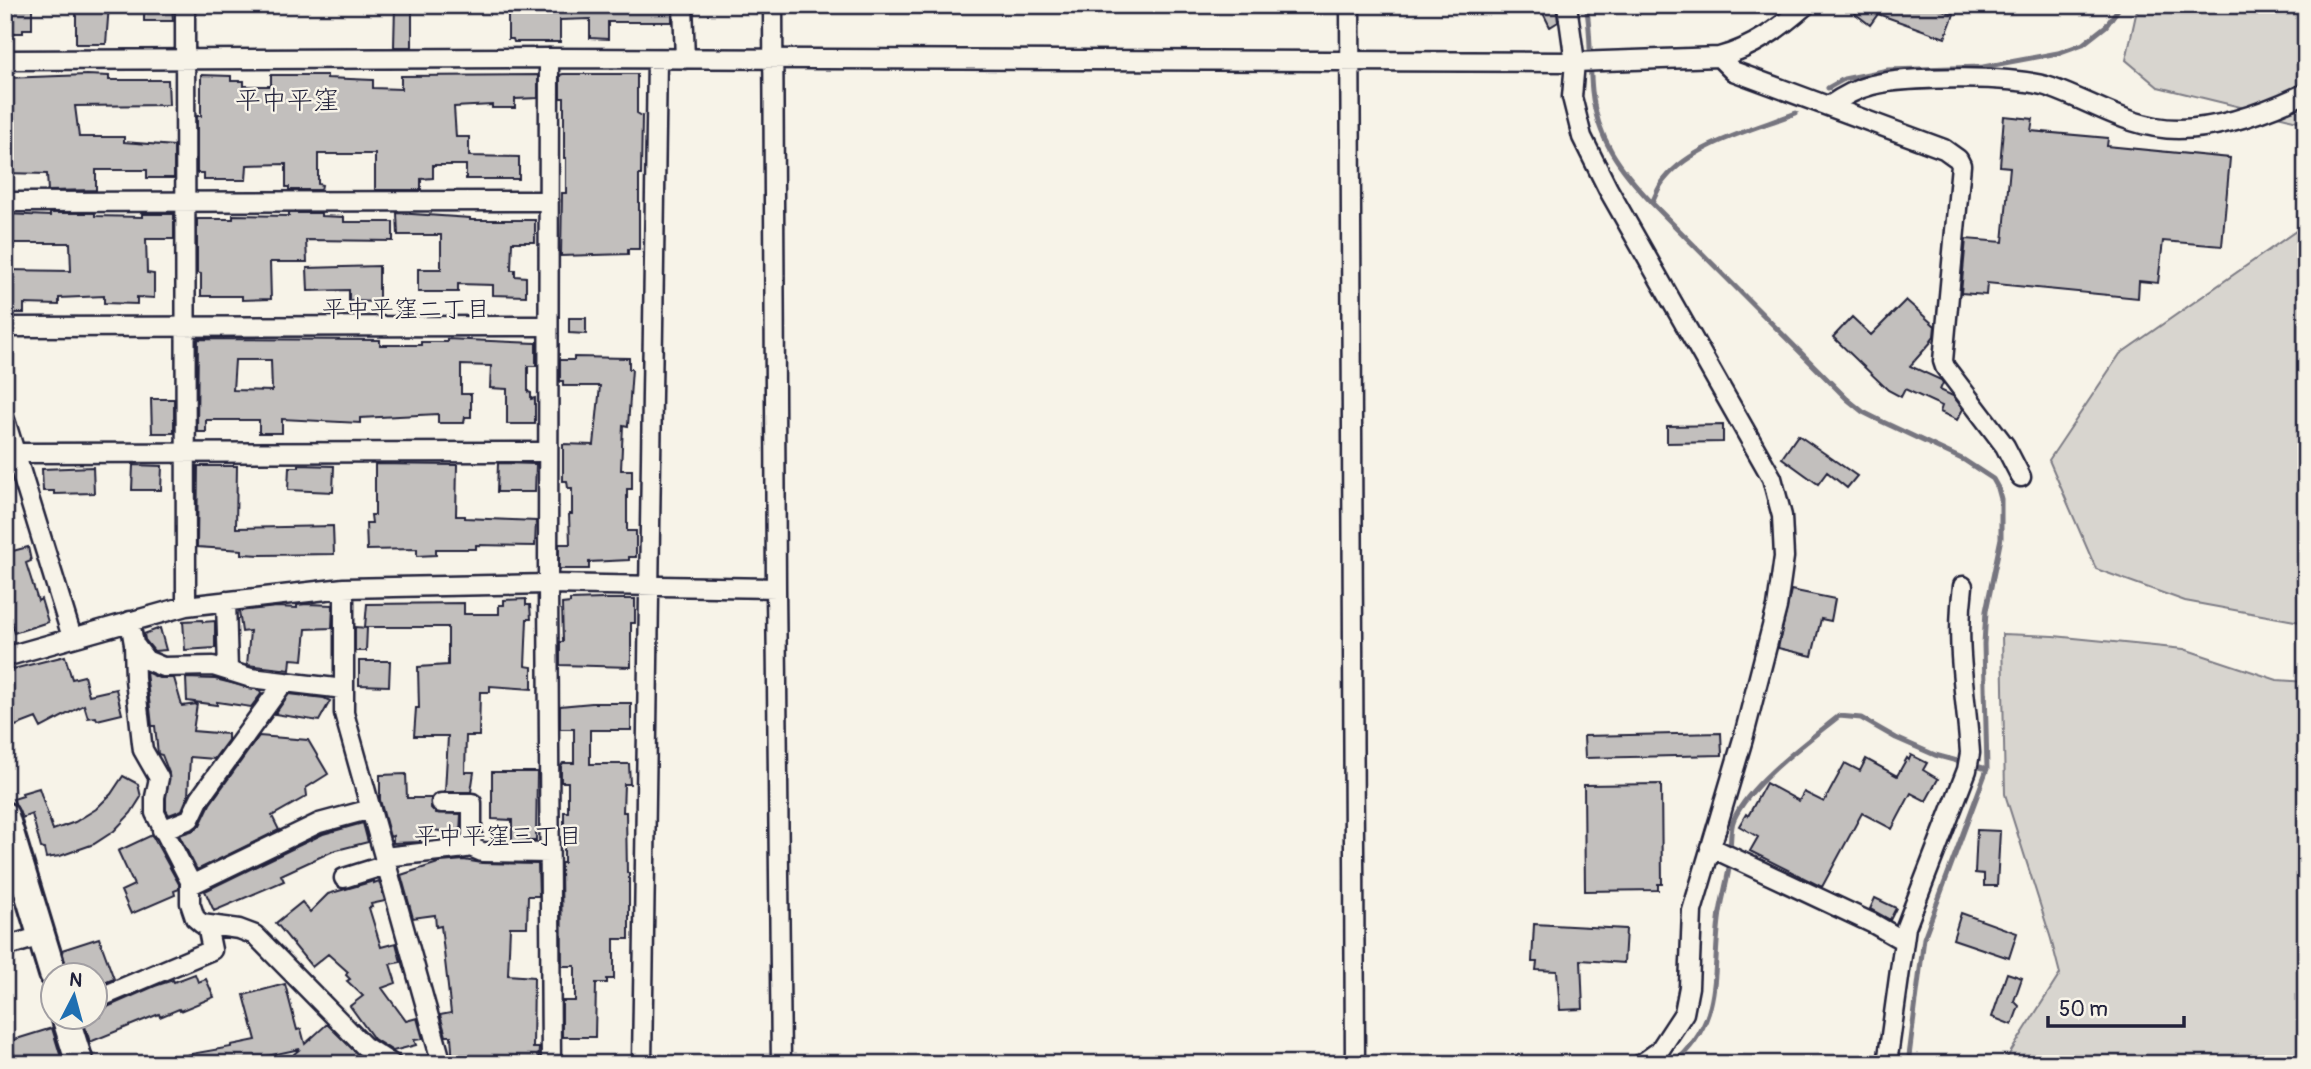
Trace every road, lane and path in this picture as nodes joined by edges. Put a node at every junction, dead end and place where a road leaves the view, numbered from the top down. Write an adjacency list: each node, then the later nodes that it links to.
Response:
1 (185, 5): 13 (street)
2 (683, 5): 10 (street)
3 (774, 5): 11 (street)
4 (1350, 5): 14 (street)
5 (1567, 5): 15 (street)
6 (1806, 5): 7 (street)
7 (1719, 57): 15 (street); 17 (street)
8 (549, 58): 9 (street); 13 (street); 18 (street)
9 (657, 59): 10 (street); 30 (street)
10 (685, 59): 11 (street)
11 (774, 59): 14 (street); 33 (street)
12 (5, 60): 13 (street)
13 (186, 60): 20 (street)
14 (1350, 61): 15 (street); 66 (street)
15 (1586, 61): 48 (street)
16 (2306, 93): 17 (street)
17 (1829, 106): 28 (street)
18 (549, 201): 20 (street); 22 (street)
19 (5, 202): 20 (street)
20 (185, 203): 21 (street)
21 (185, 326): 22 (street); 23 (street); 25 (street)
22 (548, 326): 26 (street)
23 (5, 327)
24 (5, 421): 27 (street)
25 (185, 451): 26 (street); 27 (street); 35 (street)
26 (548, 452): 29 (street)
27 (15, 453): 37 (street)
28 (2021, 477)
29 (548, 583): 30 (street); 32 (street); 49 (street)
30 (650, 584): 33 (street); 64 (street)
31 (1963, 586): 55 (street)
32 (344, 588): 34 (street); 42 (street)
33 (776, 588): 65 (street)
34 (226, 601): 35 (street); 40 (street)
35 (186, 606): 36 (street)
36 (130, 621): 37 (street); 38 (street)
37 (72, 637): 39 (street)
38 (134, 644): 40 (street); 46 (street)
39 (5, 657)
40 (228, 670): 41 (street)
41 (284, 682): 42 (street); 46 (street)
42 (344, 689): 44 (street)
43 (442, 803): 47 (street)
44 (371, 809): 50 (street); 52 (street)
45 (5, 816): 54 (highway)
46 (162, 830): 52 (street)
47 (469, 844): 49 (street); 50 (street)
48 (1710, 848): 55 (street); 67 (street)
49 (550, 853): 63 (street)
50 (385, 861): 51 (street); 62 (street)
51 (344, 878)
52 (191, 885): 53 (street)
53 (207, 925): 58 (street); 61 (street)
54 (41, 936): 56 (street); 57 (highway)
55 (1902, 940): 68 (street)
56 (5, 947)
57 (48, 960)
58 (108, 994)
59 (69, 1030): 60 (highway)
60 (80, 1064)
61 (392, 1064)
62 (442, 1064)
63 (551, 1064)
64 (642, 1064)
65 (781, 1064)
66 (1355, 1064)
67 (1641, 1064)
68 (1887, 1064)

